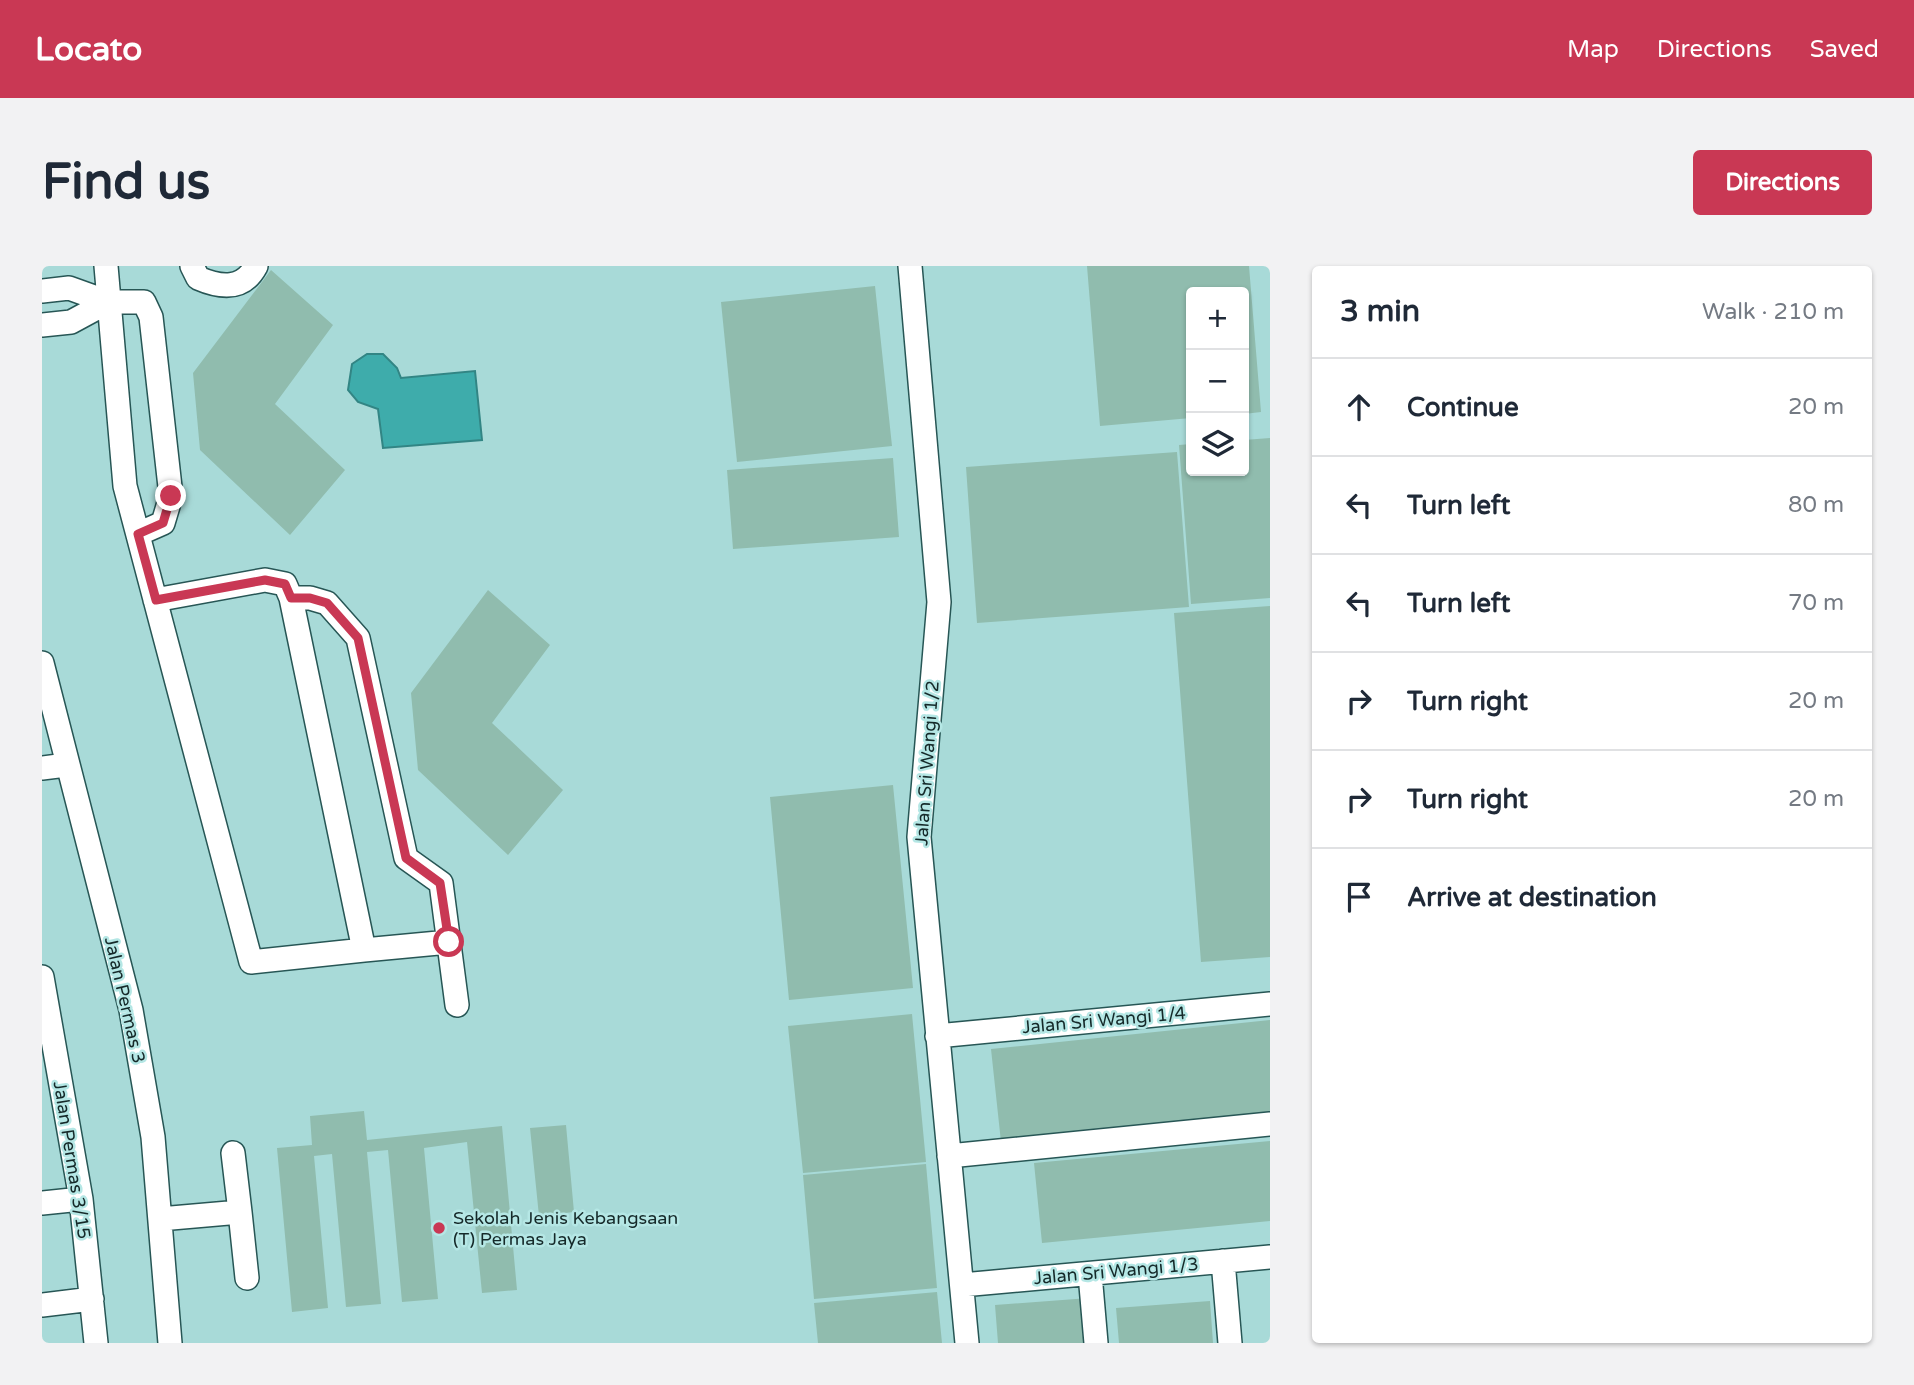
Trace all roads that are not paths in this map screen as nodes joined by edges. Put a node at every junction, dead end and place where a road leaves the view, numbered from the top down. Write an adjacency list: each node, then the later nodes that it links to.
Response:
1 (106, 266): 6 (street)
2 (192, 266): 3 (street)
3 (256, 266)
4 (910, 266): 20 (street, Jalan Sri Wangi 1/2)
5 (42, 291): 6 (street)
6 (108, 302): 7 (street); 8 (street); 8 (street)
7 (42, 325)
8 (138, 534): 10 (street)
9 (291, 598): 10 (street); 14 (street); 15 (street)
10 (156, 600): 15 (street)
11 (42, 663): 12 (street, Jalan Permas 3)
12 (66, 765): 13 (street); 27 (street, Jalan Permas 3)
13 (42, 768)
14 (449, 942): 15 (street); 18 (street)
15 (364, 950)
16 (42, 977): 19 (street, Jalan Permas 3/15)
17 (1270, 1004): 20 (street, Jalan Sri Wangi 1/4)
18 (457, 1005)
19 (45, 1008): 24 (street, Jalan Permas 3/15)
20 (937, 1036): 23 (street, Jalan Sri Wangi 1/2)
21 (1270, 1124): 23 (street)
22 (233, 1153): 26 (street)
23 (948, 1156): 32 (street, Jalan Sri Wangi 1/2)
24 (81, 1199): 25 (street); 33 (street, Jalan Permas 3/15)
25 (42, 1203)
26 (240, 1212): 27 (street); 31 (street)
27 (160, 1219): 36 (street, Jalan Permas 3)
28 (1270, 1257): 29 (street, Jalan Sri Wangi 1/3)
29 (1223, 1261): 30 (street, Jalan Sri Wangi 1/3); 39 (street)
30 (1090, 1274): 32 (street, Jalan Sri Wangi 1/3); 38 (street)
31 (247, 1278)
32 (962, 1285): 37 (street, Jalan Sri Wangi 1/2)
33 (92, 1298): 34 (street); 35 (street, Jalan Permas 3/15)
34 (42, 1305)
35 (96, 1343)
36 (170, 1343)
37 (967, 1343)
38 (1096, 1343)
39 (1230, 1343)

